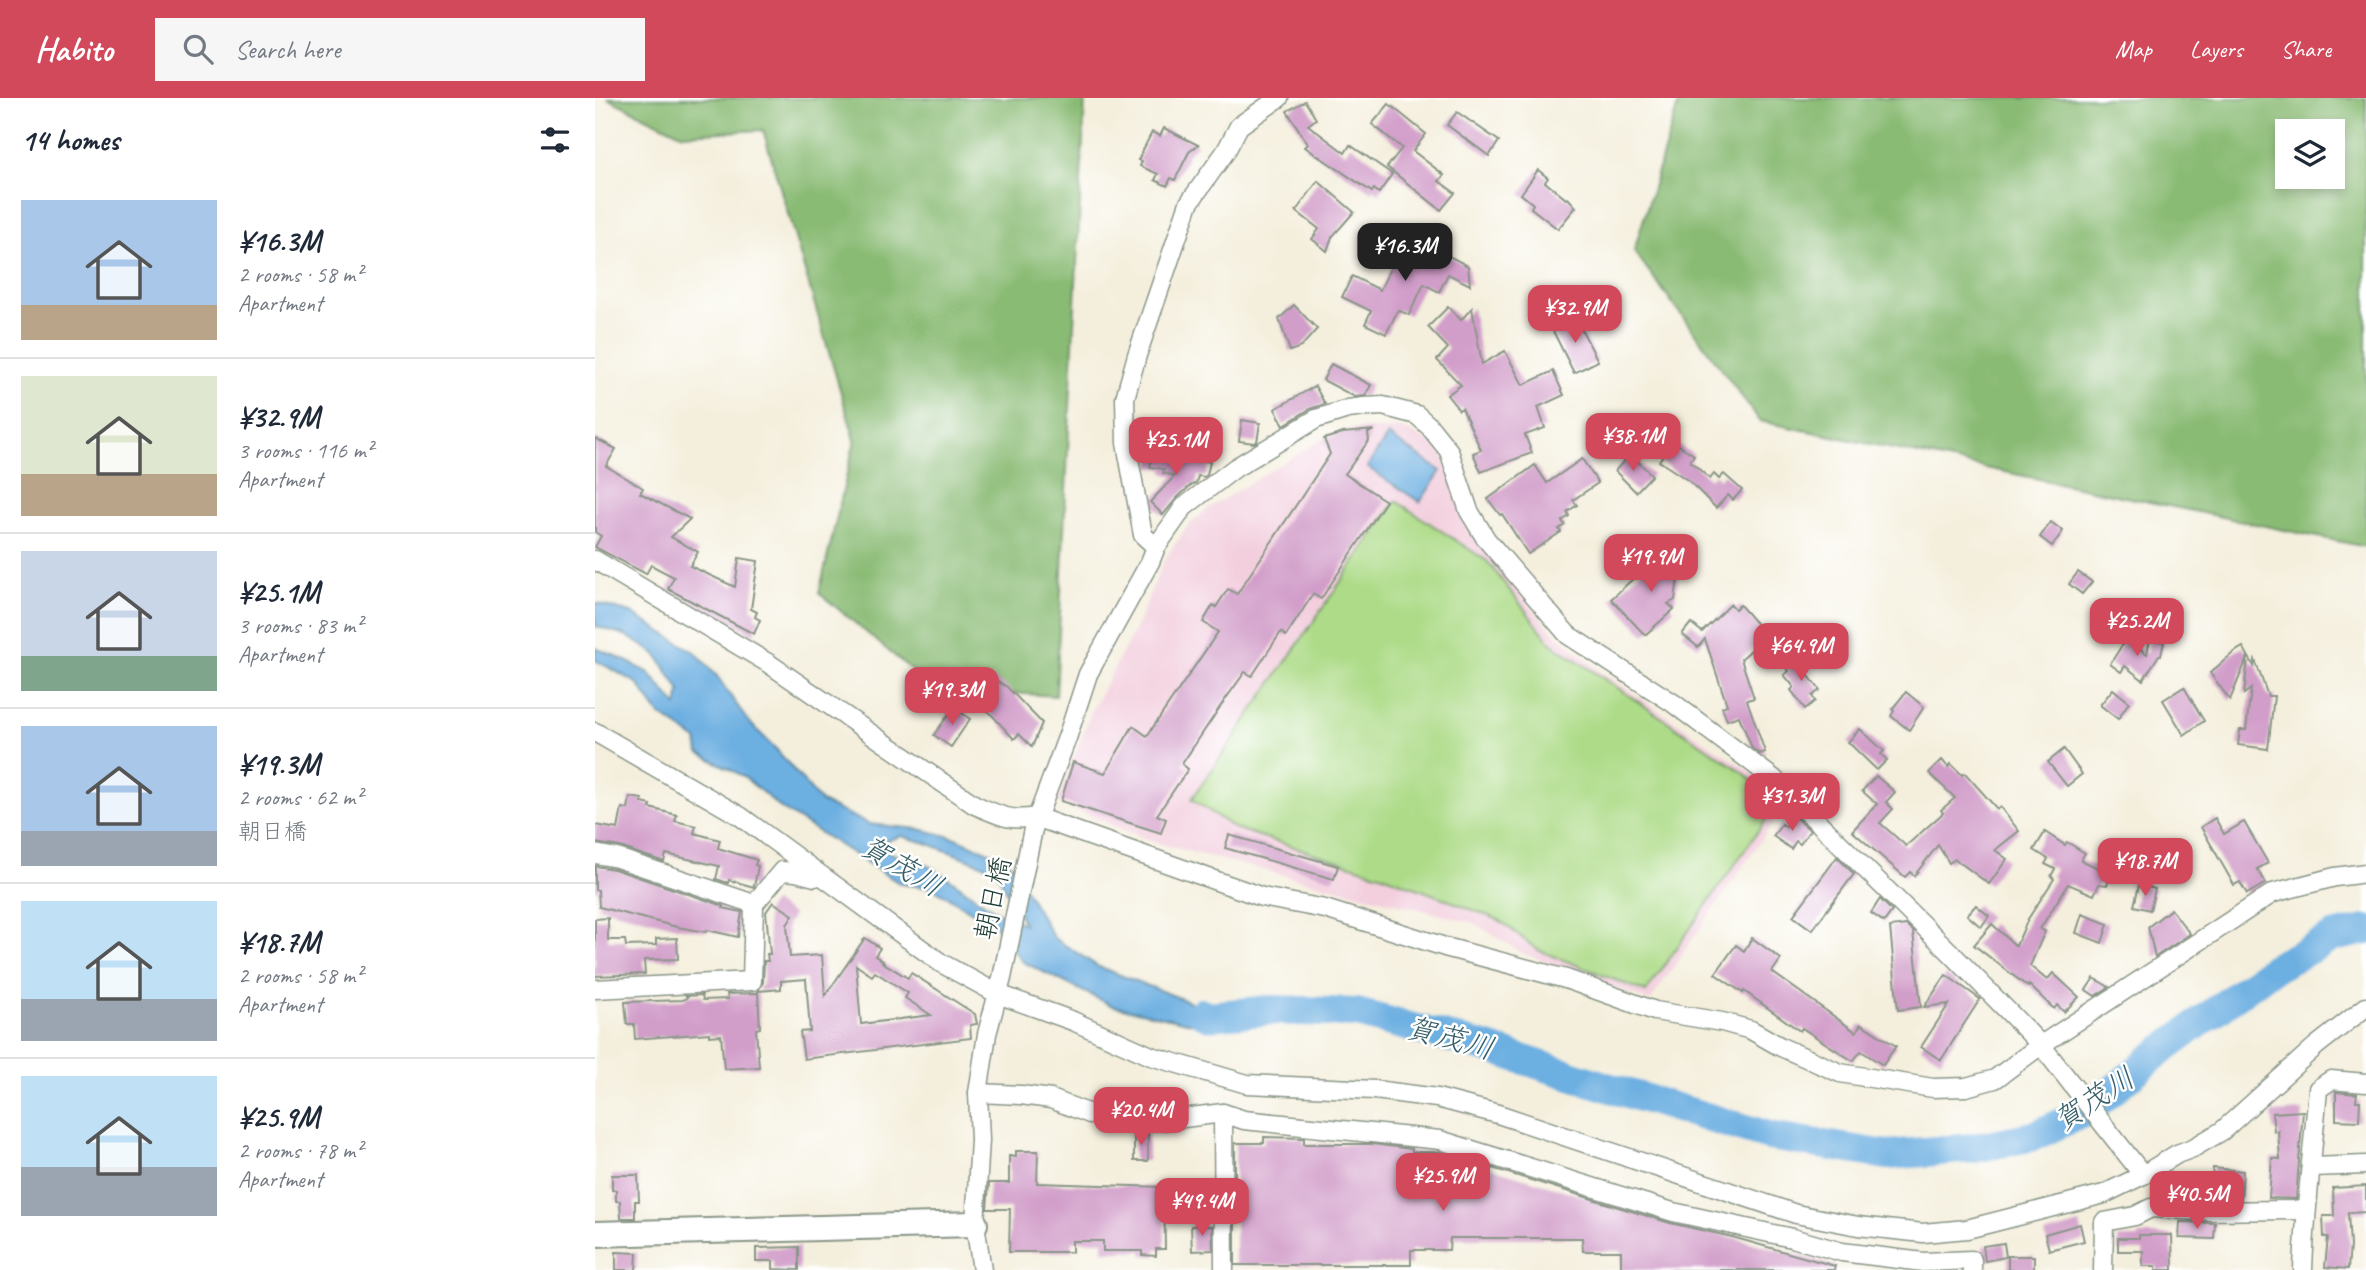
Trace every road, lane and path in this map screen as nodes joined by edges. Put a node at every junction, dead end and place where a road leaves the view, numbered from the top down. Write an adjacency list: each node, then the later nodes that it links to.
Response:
1 (1279, 98): 2 (street)
2 (1156, 547): 5 (street, 朝日橋); 13 (street, 朝日橋)
3 (595, 560): 5 (street)
4 (595, 732): 8 (street)
5 (1035, 823): 10 (street, 朝日橋); 13 (street)
6 (595, 854): 9 (street)
7 (2366, 873): 13 (street)
8 (827, 880): 9 (street); 10 (street)
9 (754, 905): 11 (street)
10 (1000, 986): 15 (street, 朝日橋); 19 (street)
11 (595, 989)
12 (2366, 1007): 19 (street)
13 (2044, 1050): 19 (street, 朝日橋)
14 (2366, 1083): 18 (street)
15 (978, 1093): 16 (street); 21 (street, 朝日橋)
16 (1223, 1113): 24 (street); 25 (street)
17 (2366, 1165): 18 (street)
18 (2312, 1167): 20 (street)
19 (2137, 1168)
20 (2305, 1210): 26 (street); 27 (street)
21 (975, 1224): 22 (street); 23 (street, 朝日橋)
22 (595, 1234)
23 (982, 1270)
24 (1224, 1270)
25 (1972, 1270)
26 (2103, 1270)
27 (2303, 1270)

